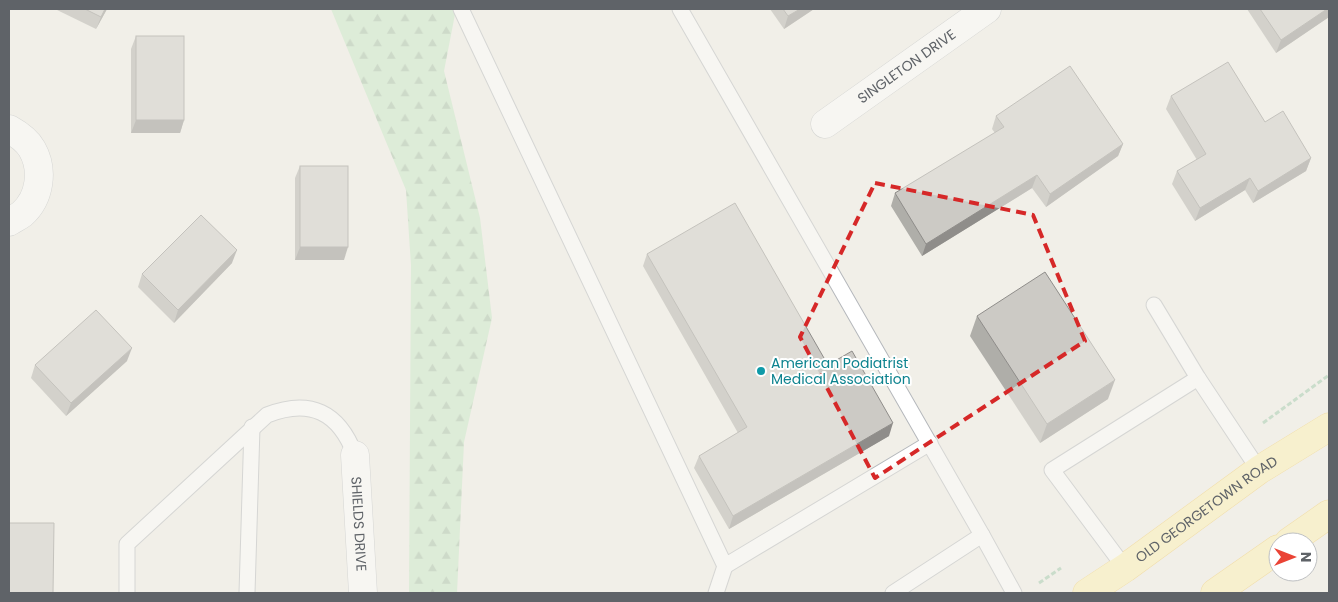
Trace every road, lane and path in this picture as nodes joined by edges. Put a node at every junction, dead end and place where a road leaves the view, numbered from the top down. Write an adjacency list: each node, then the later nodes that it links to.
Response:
1 (461, 9): 18 (lane)
2 (680, 9): 11 (lane)
3 (987, 9): 4 (street, SINGLETON DRIVE)
4 (825, 124)
5 (9, 130): 6 (street)
6 (9, 222)
7 (1154, 305): 8 (lane)
8 (1198, 378): 13 (lane); 19 (lane)
9 (252, 427): 12 (lane); 20 (lane); 21 (lane)
10 (1329, 429): 13 (main road, OLD GEORGETOWN ROAD)
11 (930, 443): 16 (lane); 18 (lane)
12 (355, 455): 22 (street, SHIELDS DRIVE)
13 (1259, 470): 19 (main road, OLD GEORGETOWN ROAD)
14 (1329, 514): 15 (main road)
15 (1303, 532)
16 (982, 536): 24 (lane); 25 (lane)
17 (1268, 556): 27 (main road)
18 (725, 566): 23 (lane)
19 (1125, 568): 26 (main road, OLD GEORGETOWN ROAD)
20 (127, 593)
21 (247, 593)
22 (363, 593)
23 (716, 593)
24 (893, 593)
25 (1014, 593)
26 (1087, 593)
27 (1216, 593)

